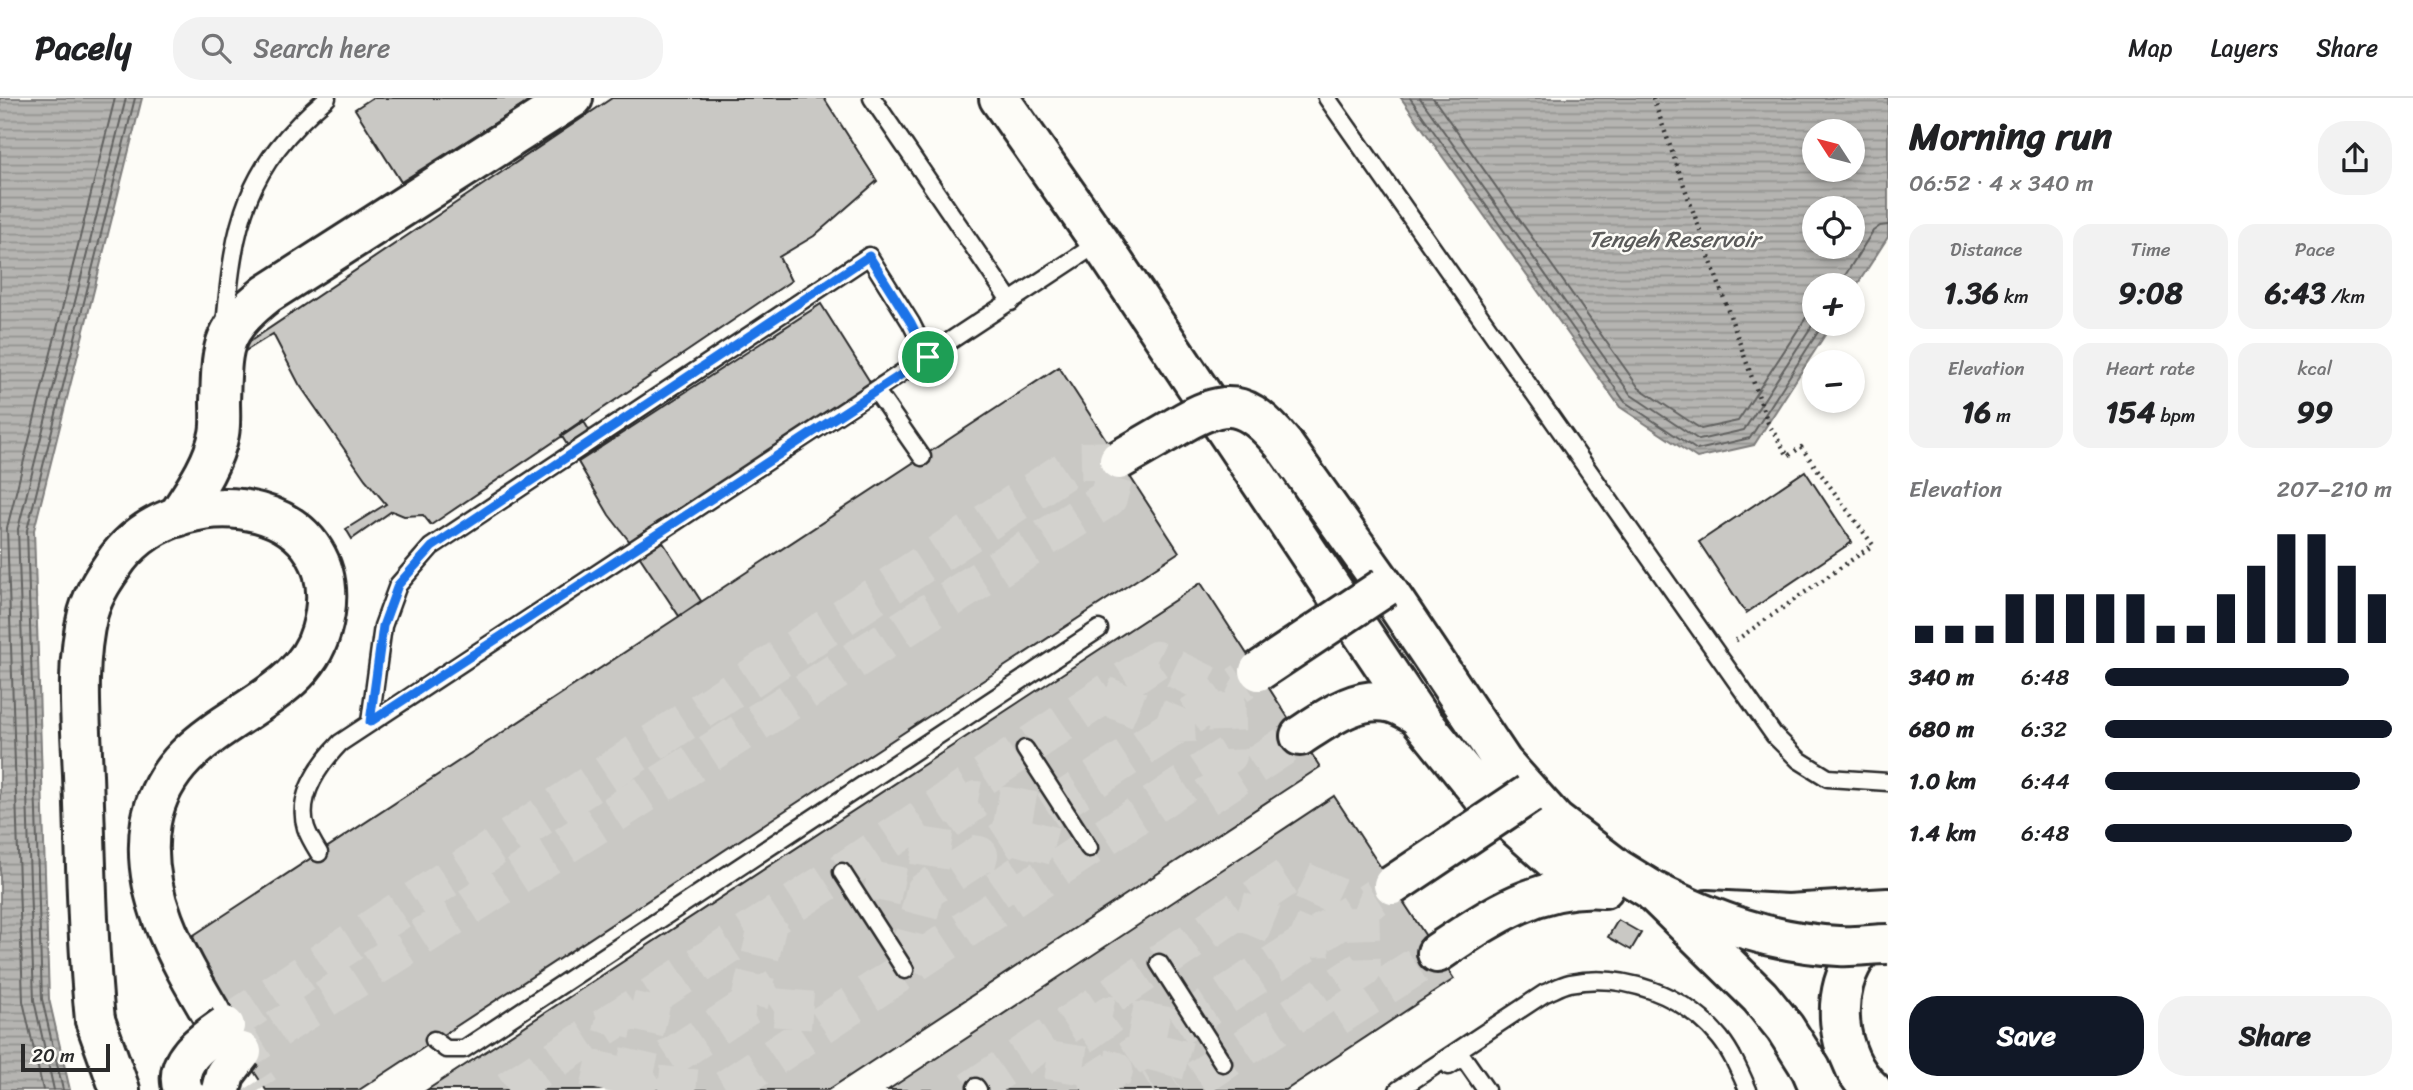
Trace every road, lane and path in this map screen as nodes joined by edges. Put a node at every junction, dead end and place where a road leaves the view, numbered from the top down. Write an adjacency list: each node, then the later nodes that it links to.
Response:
1 (327, 98): 9 (lane)
2 (573, 98): 9 (highway)
3 (872, 98): 8 (lane)
4 (999, 98): 7 (highway)
5 (1327, 98): 17 (lane)
6 (1653, 98): 17 (path)
7 (1100, 242): 8 (lane); 19 (highway)
8 (1011, 302): 10 (lane)
9 (223, 346): 14 (highway)
10 (928, 357): 11 (lane); 20 (lane)
11 (876, 391): 12 (lane); 20 (lane)
12 (922, 457)
13 (1119, 460): 15 (highway, bridge)
14 (177, 517): 37 (highway); 40 (highway)
15 (1385, 587): 18 (highway, bridge); 24 (highway)
16 (1099, 629): 38 (lane)
17 (1718, 654): 23 (lane)
18 (1259, 671)
19 (1416, 715): 21 (highway); 29 (highway)
20 (370, 722): 26 (lane)
21 (1300, 736)
22 (1025, 749): 25 (lane)
23 (1888, 782)
24 (1529, 794): 28 (highway, bridge); 30 (highway)
25 (1089, 848)
26 (318, 853)
27 (844, 875): 36 (lane)
28 (1393, 886)
29 (1584, 887): 31 (highway); 34 (highway)
30 (1653, 891): 33 (highway, bridge); 47 (highway, bridge)
31 (1888, 908)
32 (1888, 927): 48 (highway)
33 (1888, 944)
34 (1437, 953)
35 (1158, 963): 39 (lane)
36 (903, 967)
37 (226, 1031): 41 (highway, bridge); 42 (highway, bridge)
38 (435, 1040)
39 (1223, 1063)
40 (120, 1090)
41 (183, 1090)
42 (221, 1090)
43 (1398, 1090): 46 (lane)
44 (1414, 1090): 45 (lane)
45 (1486, 1090)
46 (1748, 1090)
47 (1820, 1090)
48 (1872, 1090)

